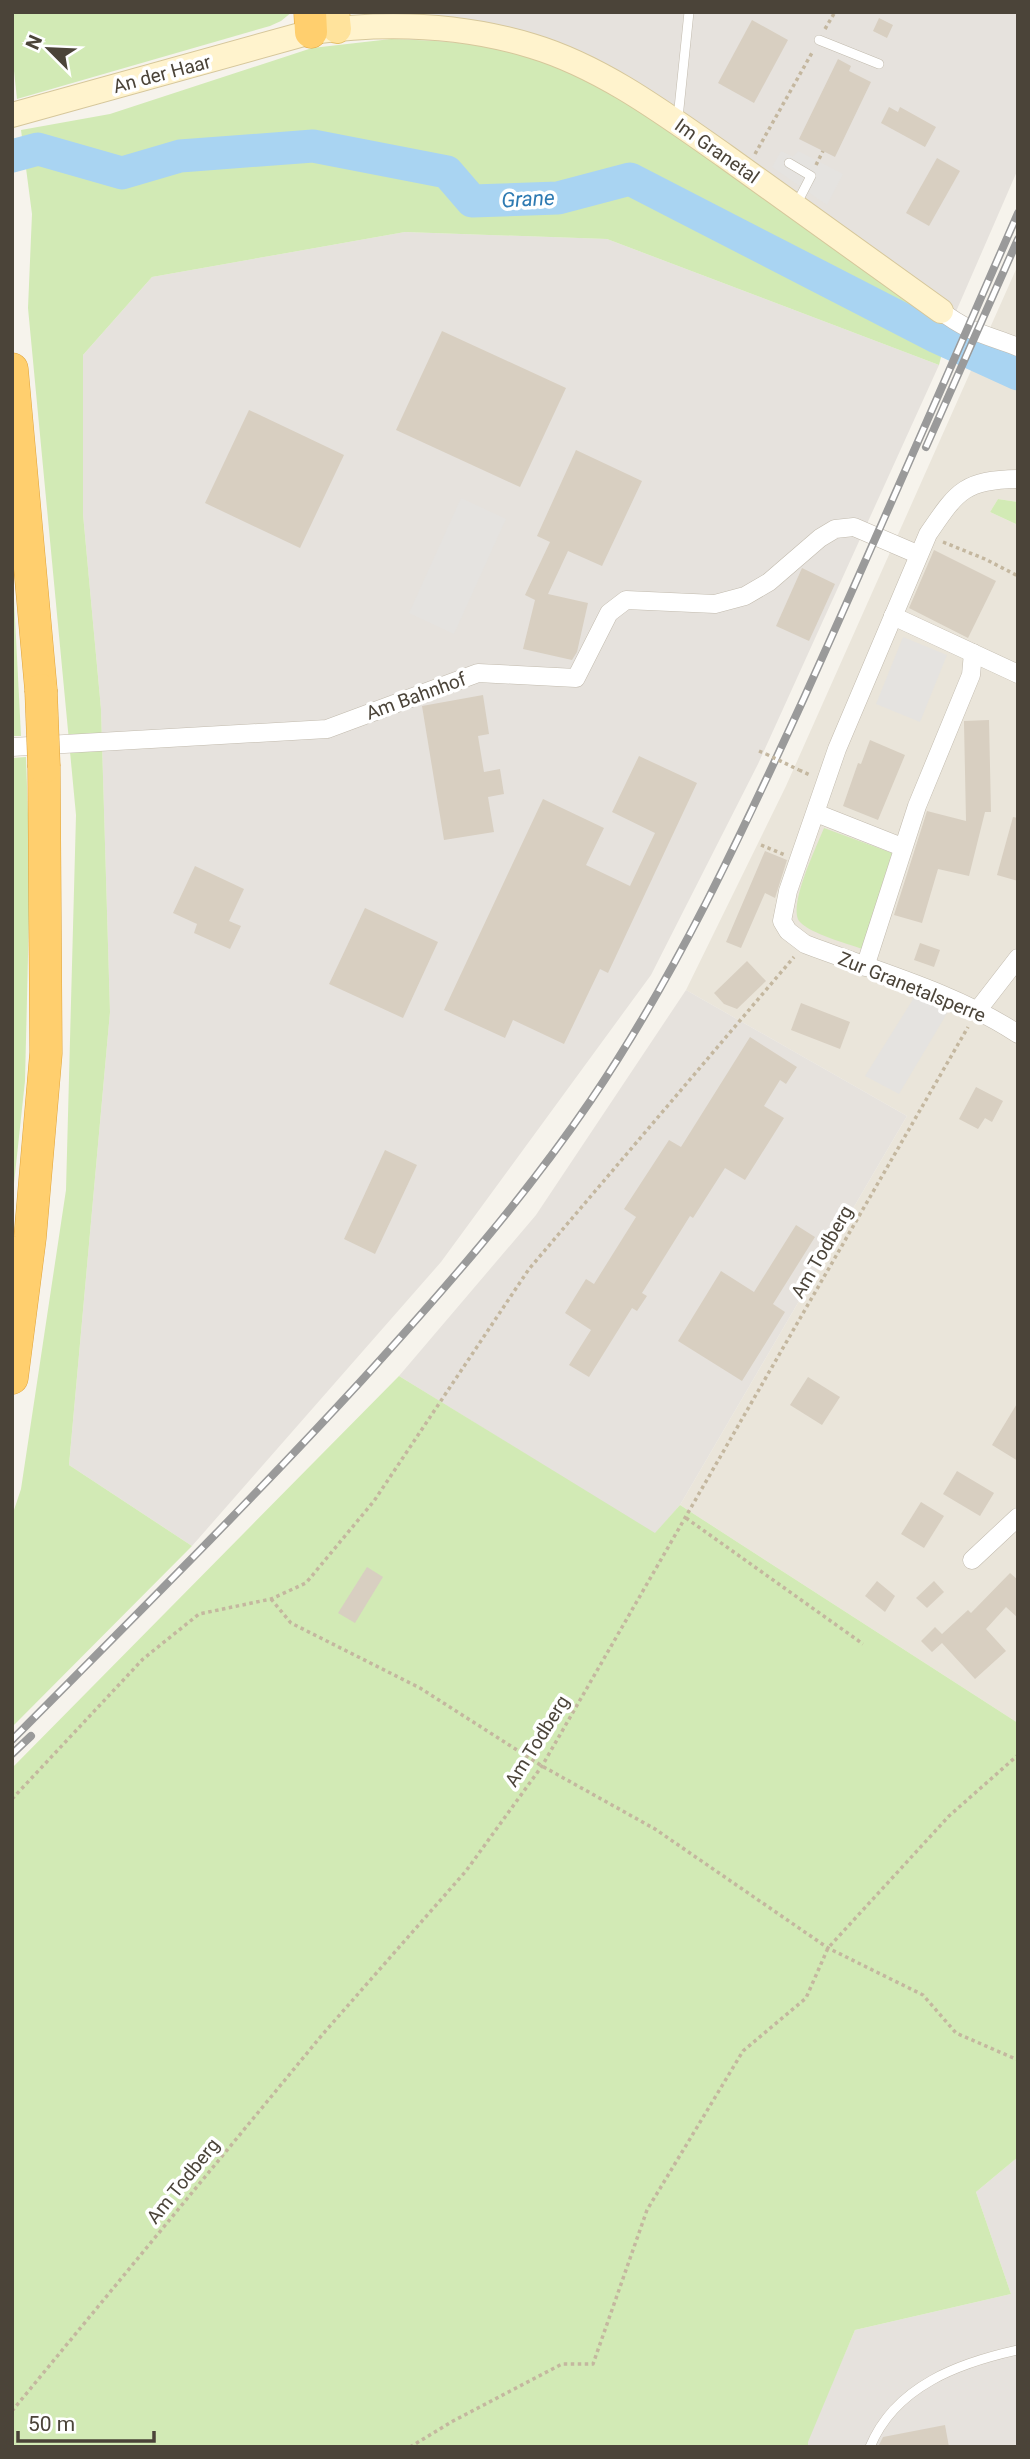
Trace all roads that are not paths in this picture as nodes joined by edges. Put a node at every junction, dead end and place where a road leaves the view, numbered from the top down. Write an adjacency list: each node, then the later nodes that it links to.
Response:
1 (689, 12): 7 (lane)
2 (323, 21): 3 (street, An der Haar); 6 (street, An der Haar)
3 (386, 27): 7 (street, Im Granetal)
4 (819, 40): 5 (lane)
5 (879, 64)
6 (12, 115)
7 (677, 124): 9 (street, Im Granetal)
8 (789, 163): 9 (lane)
9 (795, 206): 10 (street, Im Granetal)
10 (941, 311): 11 (street, Im Granetal)
11 (1018, 347)
12 (12, 369): 25 (highway, bridge)
13 (1018, 479): 14 (street)
14 (917, 554): 15 (street); 18 (street, Am Bahnhof)
15 (892, 616): 16 (street); 19 (street)
16 (972, 653): 17 (street); 20 (street)
17 (1018, 674)
18 (12, 747)
19 (816, 813): 20 (street); 22 (street, Zur Granetalsperre)
20 (902, 848): 22 (street)
21 (1018, 958): 23 (street)
22 (865, 967): 23 (street, Zur Granetalsperre)
23 (977, 1011): 24 (street, Zur Granetalsperre)
24 (1018, 1034)
25 (12, 1378)
26 (1018, 1517): 27 (street)
27 (972, 1560)
28 (1018, 2350): 29 (lane)
29 (870, 2447)

